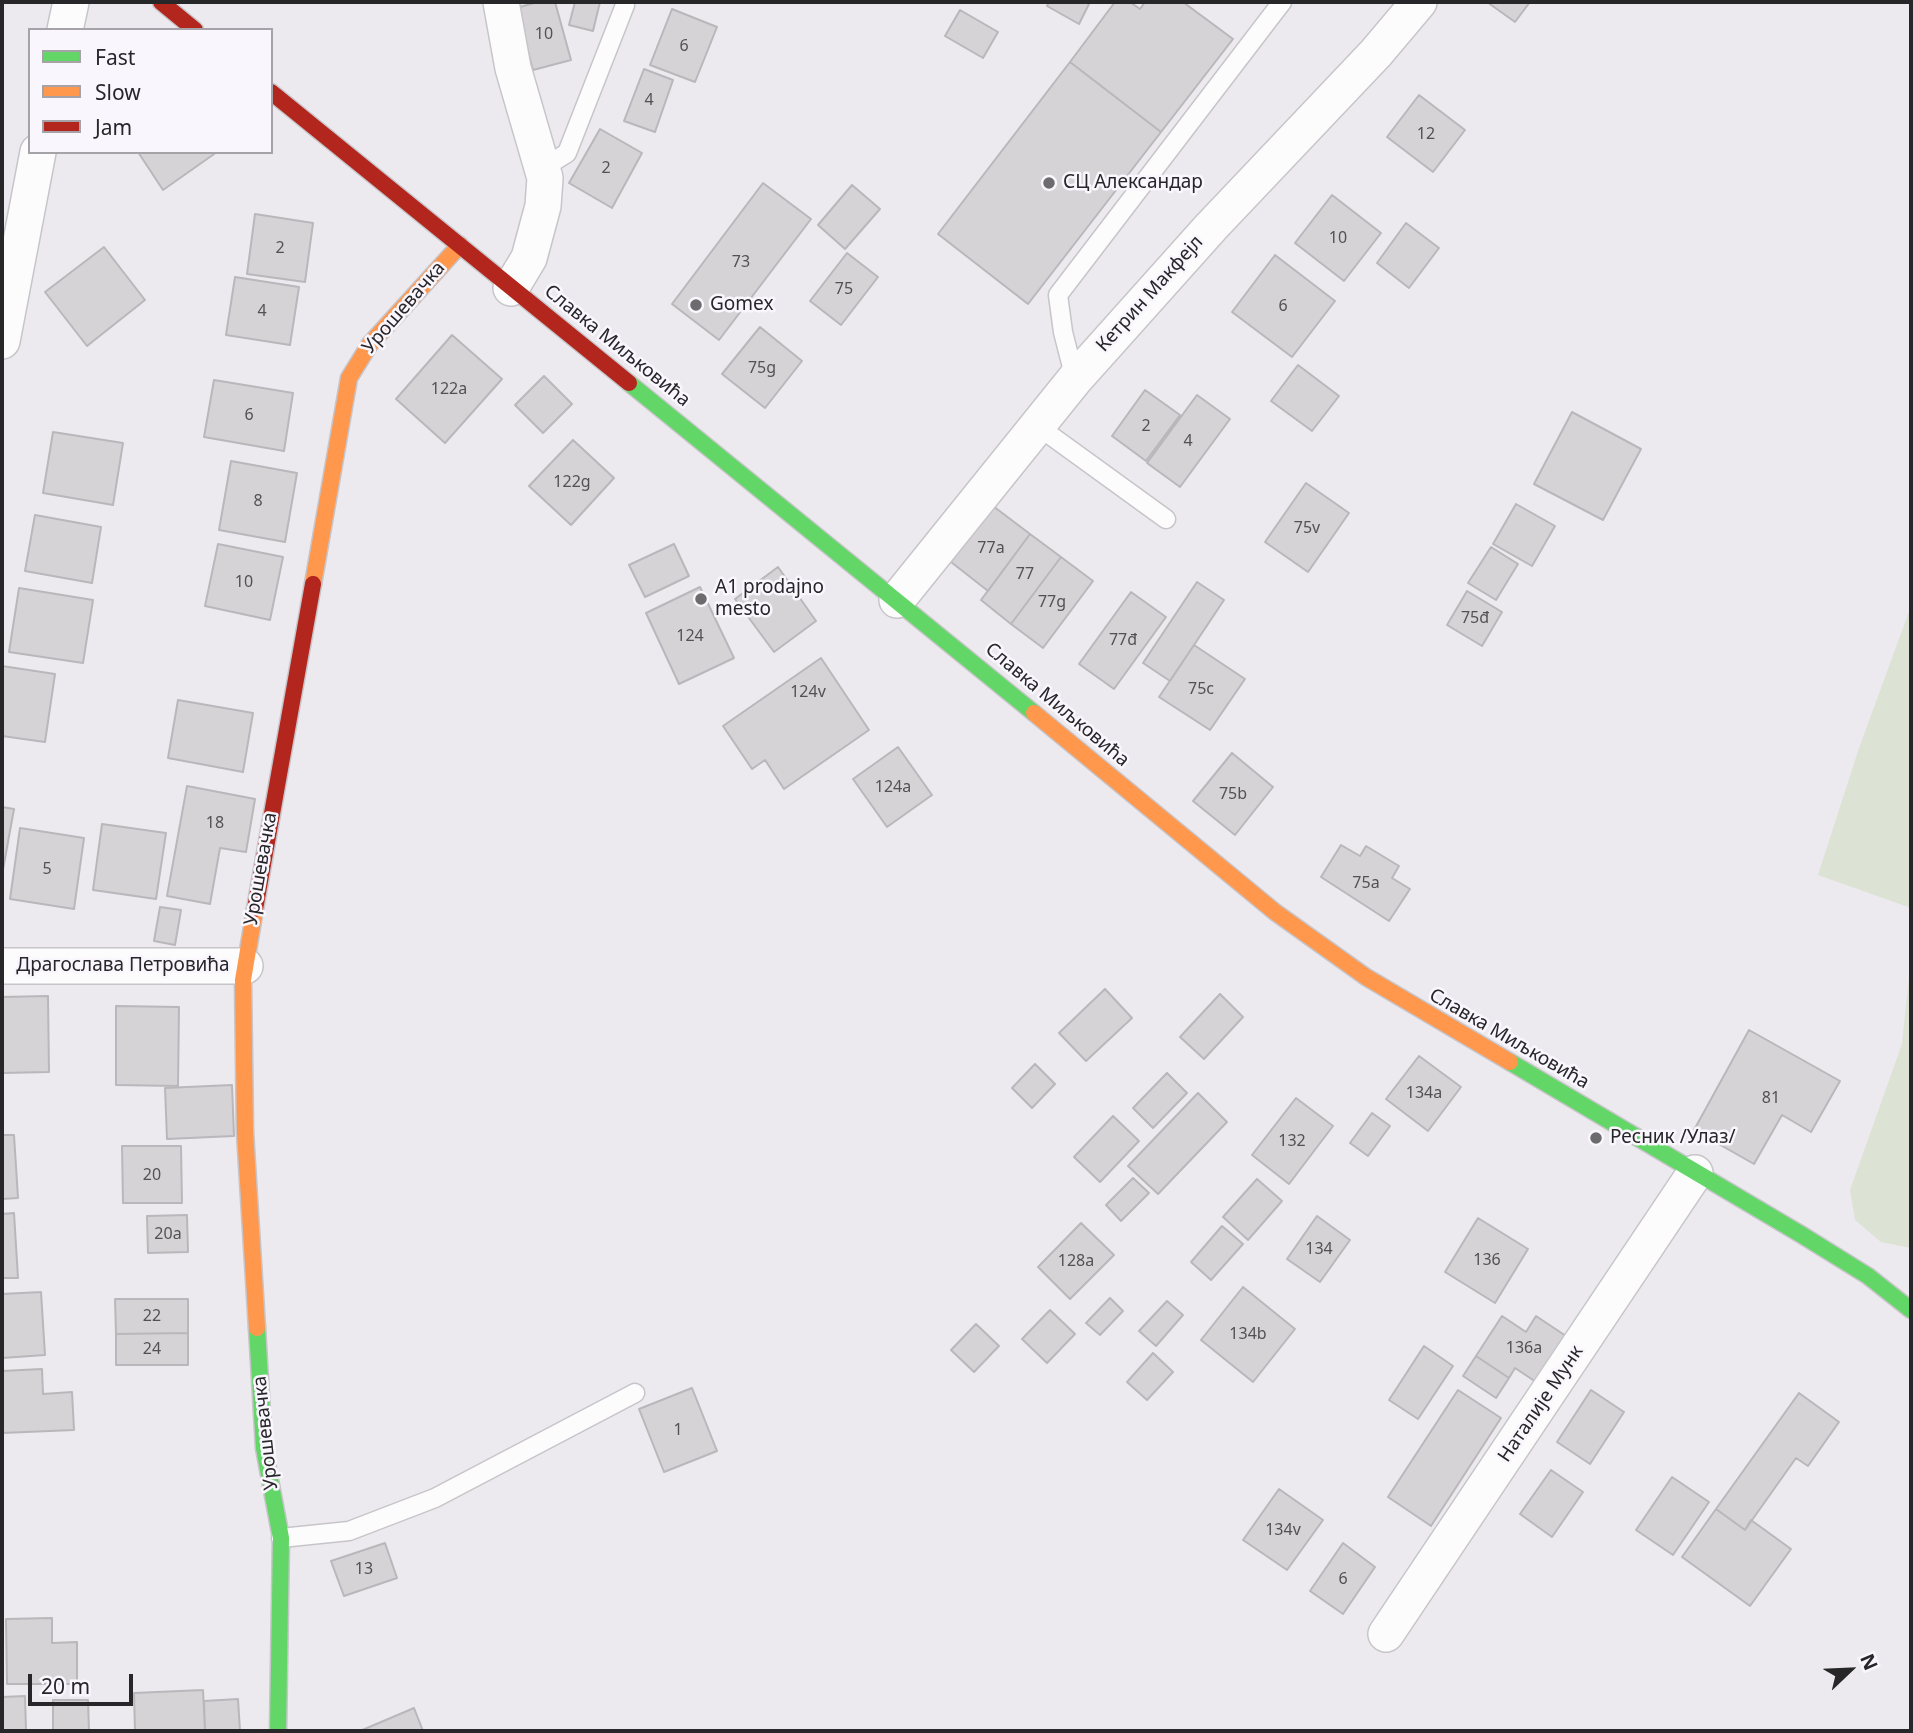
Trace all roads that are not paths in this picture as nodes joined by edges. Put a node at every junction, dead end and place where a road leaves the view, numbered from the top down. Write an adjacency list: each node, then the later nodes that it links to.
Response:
1 (71, 2): 6 (street)
2 (501, 2): 9 (street)
3 (1282, 2): 14 (lane)
4 (1419, 2): 14 (street, Кетрин Макфејл)
5 (625, 5): 9 (lane)
6 (65, 28)
7 (273, 94): 11 (street, Славка Миљковића)
8 (37, 154): 10 (street)
9 (543, 168): 12 (street)
10 (12, 221): 13 (street)
11 (460, 245): 12 (street, Славка Миљковића); 19 (street, Урошевачка)
12 (512, 288): 17 (street, Славка Миљковића)
13 (2, 341)
14 (1075, 379): 15 (street, Кетрин Макфејл)
15 (1039, 427): 16 (lane); 17 (street, Кетрин Макфејл)
16 (1166, 519)
17 (897, 600): 20 (street, Славка Миљковића)
18 (2, 966): 19 (street, Драгослава Петровића)
19 (245, 966): 25 (street, Урошевачка)
20 (1695, 1173): 21 (street, Славка Миљковића); 26 (street, Наталије Мунк)
21 (1868, 1276): 22 (street, Славка Миљковића); 23 (street, Славка Миљковића)
22 (1899, 1279)
23 (1911, 1310)
24 (635, 1393): 25 (lane)
25 (281, 1538): 27 (street, Урошевачка)
26 (1386, 1634)
27 (278, 1731)

